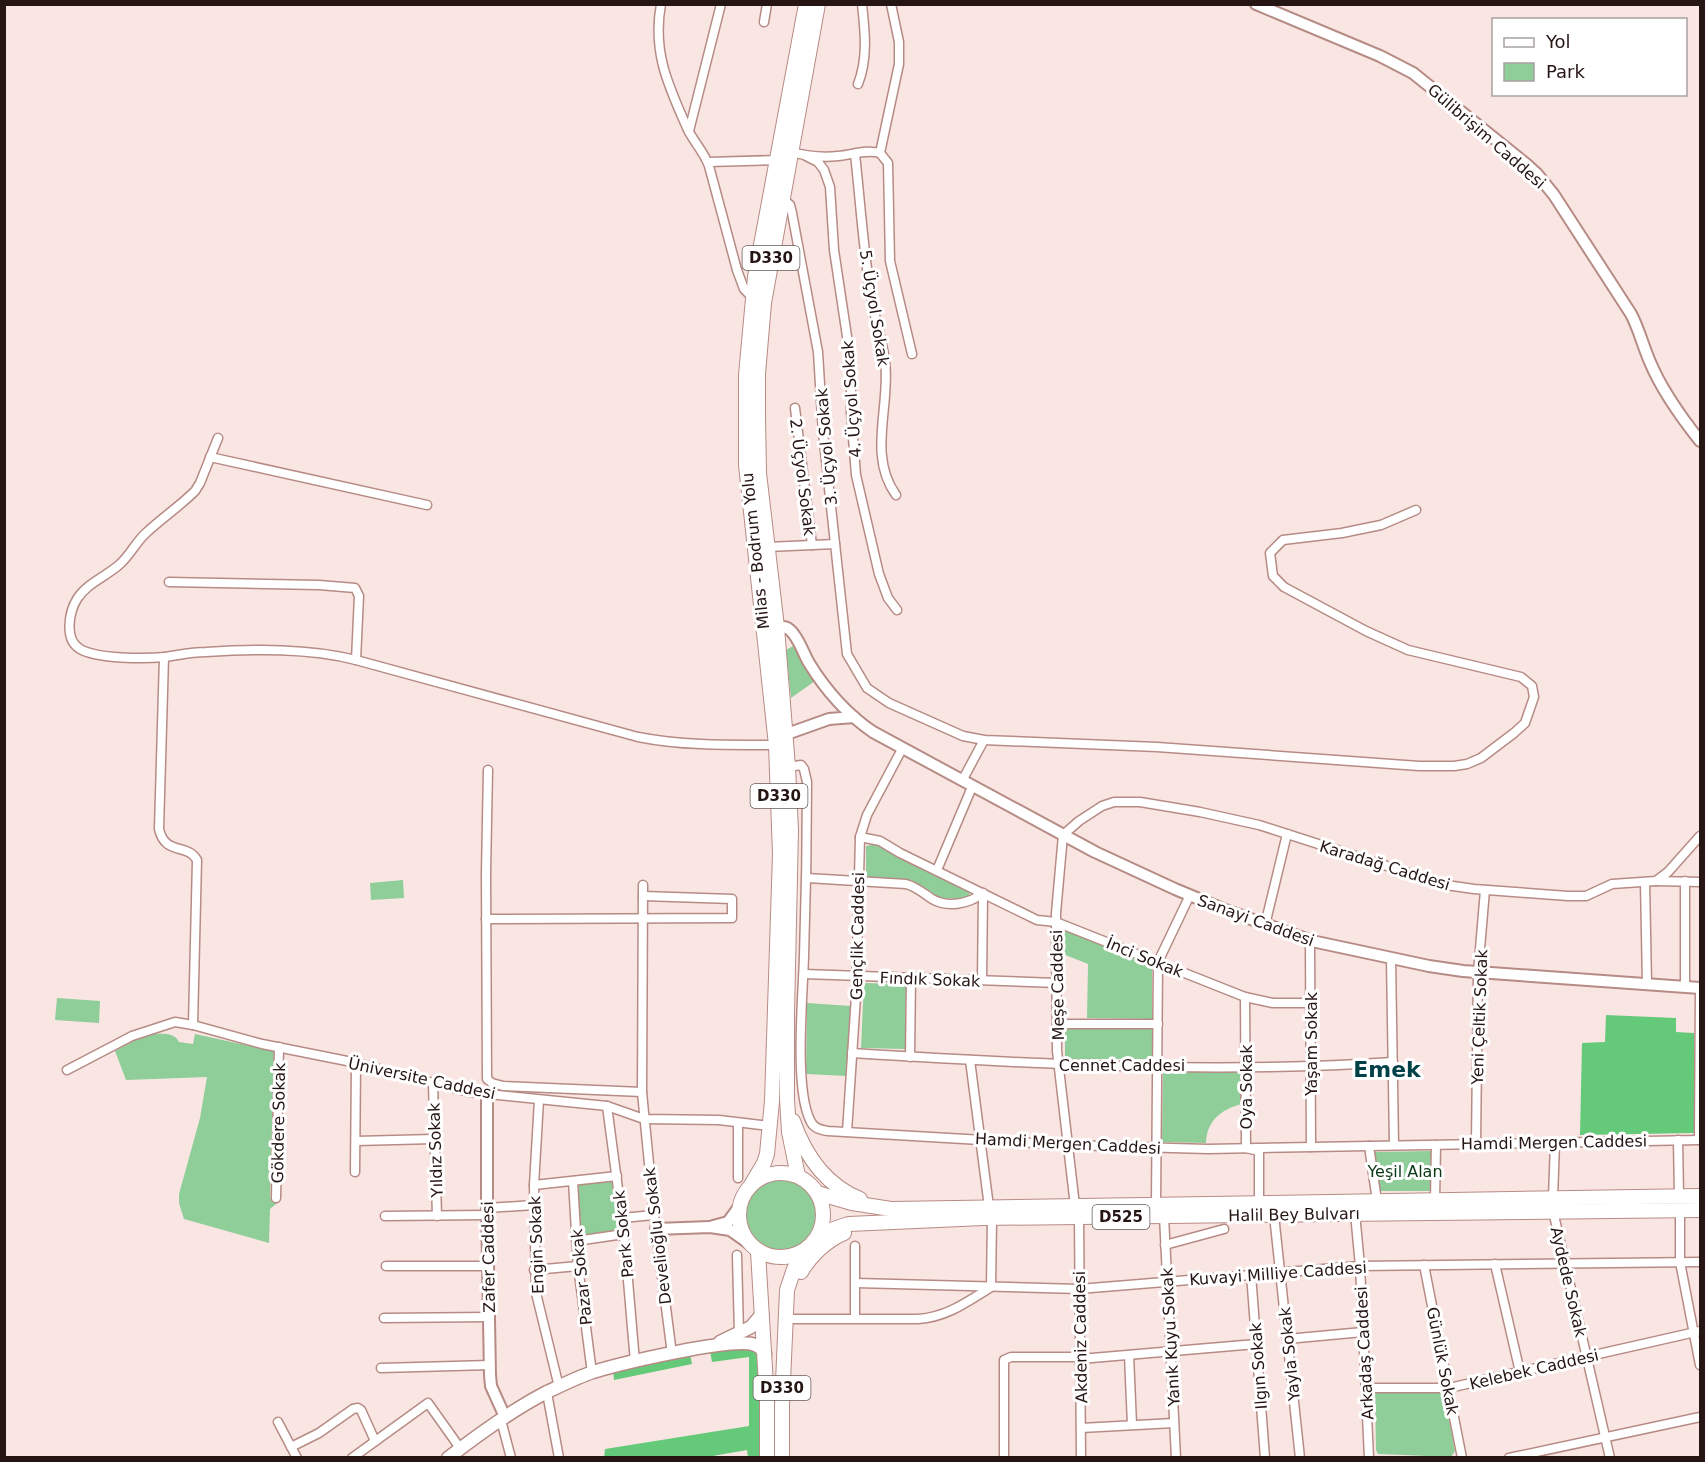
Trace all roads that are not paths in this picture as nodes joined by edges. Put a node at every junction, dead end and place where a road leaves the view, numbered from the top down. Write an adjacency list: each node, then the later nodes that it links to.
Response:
1 (661, 4): 11 (street)
2 (721, 4): 11 (street)
3 (766, 4): 9 (street)
4 (806, 4): 16 (highway, Milas - Bodrum Yolu / D330)
5 (818, 4): 12 (highway, Milas - Bodrum Yolu / D330)
6 (862, 4): 10 (street)
7 (891, 4): 13 (street)
8 (1256, 4): 23 (street, Gülibrişim Caddesi)
9 (764, 22)
10 (858, 84)
11 (688, 131): 17 (street)
12 (791, 152): 15 (street); 18 (highway, Milas - Bodrum Yolu / D330)
13 (880, 153): 14 (street); 20 (street)
14 (855, 154): 15 (street); 25 (street, 5. Üçyol Sokak)
15 (806, 156): 32 (street, 4. Üçyol Sokak)
16 (777, 160): 17 (street); 19 (highway, Milas - Bodrum Yolu / D330)
17 (708, 162): 19 (street)
18 (782, 198): 28 (street, 3. Üçyol Sokak); 30 (highway, Milas - Bodrum Yolu / D330)
19 (752, 297): 37 (highway, Milas - Bodrum Yolu / D330)
20 (912, 354)
21 (795, 408): 29 (street, 2. Üçyol Sokak)
22 (218, 438): 24 (street)
23 (1701, 441)
24 (210, 458): 26 (street); 34 (street)
25 (896, 495)
26 (427, 505)
27 (1416, 510): 38 (street)
28 (835, 544): 29 (street); 38 (street, 3. Üçyol Sokak)
29 (812, 545): 30 (street)
30 (767, 546): 33 (highway, Milas - Bodrum Yolu / D330)
31 (169, 582): 35 (street)
32 (897, 609)
33 (777, 627): 36 (street, Sanayi Caddesi); 37 (highway, Milas - Bodrum Yolu / D330)
34 (164, 657): 35 (street); 79 (street)
35 (356, 660): 37 (street)
36 (854, 717): 37 (street); 39 (street, Sanayi Caddesi)
37 (780, 740): 40 (highway, Milas - Bodrum Yolu / D330); 120 (highway, Milas - Bodrum Yolu / D330)
38 (984, 740): 42 (street)
39 (902, 749): 42 (street, Sanayi Caddesi); 46 (street, Gençlik Caddesi)
40 (788, 767): 48 (street, Hamdi Mergen Caddesi); 95 (highway, Milas - Bodrum Yolu / D330)
41 (488, 770): 59 (street)
42 (967, 784): 44 (street, Sanayi Caddesi); 47 (street)
43 (1287, 834): 44 (street, Karadağ Caddesi); 55 (street, Karadağ Caddesi); 62 (street)
44 (1063, 835): 57 (street, Sanayi Caddesi); 61 (street, Meşe Caddesi)
45 (1701, 836): 50 (street)
46 (860, 837): 47 (street, İnci Sokak); 49 (street, Gençlik Caddesi)
47 (937, 870): 56 (street, İnci Sokak)
48 (807, 878): 49 (street); 67 (street, Hamdi Mergen Caddesi)
49 (858, 881): 56 (street); 68 (street, Gençlik Caddesi)
50 (1656, 881): 51 (street, Karadağ Caddesi); 52 (street, Karadağ Caddesi)
51 (1685, 881): 53 (street, Karadağ Caddesi); 73 (street)
52 (1644, 882): 55 (street, Karadağ Caddesi); 72 (street)
53 (1701, 882)
54 (643, 885): 58 (street, Develioğlu Sokak)
55 (1485, 890): 66 (street, Yeni Çeltik Sokak)
56 (983, 893): 61 (street, İnci Sokak); 70 (street)
57 (1190, 895): 62 (street, Sanayi Caddesi); 65 (street)
58 (643, 896): 60 (street, Develioğlu Sokak); 60 (street)
59 (486, 919): 60 (street); 93 (street)
60 (643, 919): 93 (street, Develioğlu Sokak)
61 (1056, 922): 65 (street, İnci Sokak); 71 (street, Meşe Caddesi)
62 (1265, 925): 63 (street, Sanayi Caddesi)
63 (1310, 940): 64 (street, Sanayi Caddesi); 76 (street, Yaşam Sokak)
64 (1391, 958): 66 (street, Sanayi Caddesi); 84 (street)
65 (1158, 962): 75 (street, İnci Sokak); 78 (street, Yanık Kuyu Sokak)
66 (1478, 972): 72 (street, Sanayi Caddesi); 108 (street, Yeni Çeltik Sokak)
67 (804, 974): 68 (street, Fındık Sokak); 101 (street, Hamdi Mergen Caddesi)
68 (857, 976): 69 (street, Fındık Sokak); 81 (street, Gençlik Caddesi)
69 (911, 978): 70 (street, Fındık Sokak); 82 (street)
70 (982, 980): 71 (street, Fındık Sokak)
71 (1057, 983): 77 (street, Meşe Caddesi)
72 (1647, 984): 73 (street, Sanayi Caddesi)
73 (1685, 987): 74 (street, Sanayi Caddesi)
74 (1700, 988): 87 (street)
75 (1245, 997): 76 (street, İnci Sokak); 89 (street, Oya Sokak)
76 (1310, 1003): 90 (street, Yaşam Sokak)
77 (1058, 1024): 78 (street); 86 (street, Meşe Caddesi)
78 (1158, 1024): 88 (street, Yanık Kuyu Sokak)
79 (193, 1025): 80 (street, Üniversite Caddesi); 91 (street, Üniversite Caddesi)
80 (279, 1047): 85 (street, Üniversite Caddesi); 124 (street, Gökdere Sokak)
81 (852, 1053): 82 (street, Cennet Caddesi); 101 (street, Gençlik Caddesi)
82 (909, 1057): 83 (street, Cennet Caddesi)
83 (970, 1060): 86 (street, Cennet Caddesi); 103 (street)
84 (1393, 1062): 90 (street, Cennet Caddesi); 112 (street)
85 (356, 1064): 92 (street, Üniversite Caddesi); 106 (street)
86 (1058, 1065): 88 (street, Cennet Caddesi); 109 (street, Meşe Caddesi)
87 (1700, 1065): 105 (street)
88 (1158, 1066): 89 (street, Cennet Caddesi); 114 (street, Yanık Kuyu Sokak)
89 (1246, 1066): 90 (street, Cennet Caddesi); 115 (street, Oya Sokak)
90 (1311, 1066): 113 (street, Yaşam Sokak)
91 (67, 1070)
92 (433, 1084): 94 (street, Üniversite Caddesi); 102 (street, Yıldız Sokak)
93 (642, 1092): 98 (street, Develioğlu Sokak)
94 (487, 1094): 96 (street, Üniversite Caddesi); 135 (street, Zafer Caddesi)
95 (787, 1099): 118 (highway); 132 (highway)
96 (540, 1100): 97 (street, Üniversite Caddesi); 121 (street, Engin Sokak)
97 (607, 1106): 98 (street, Üniversite Caddesi); 117 (street, Park Sokak)
98 (644, 1119): 99 (street, Üniversite Caddesi); 139 (street, Develioğlu Sokak)
99 (738, 1123): 100 (street, Üniversite Caddesi); 120 (street)
100 (761, 1125)
101 (847, 1132): 103 (street, Hamdi Mergen Caddesi)
102 (434, 1139): 106 (street); 142 (street, Yıldız Sokak)
103 (980, 1139): 109 (street, Hamdi Mergen Caddesi); 137 (street)
104 (1678, 1140): 105 (street, Hamdi Mergen Caddesi); 107 (street, Hamdi Mergen Caddesi); 128 (street)
105 (1700, 1140)
106 (356, 1141): 116 (street)
107 (1555, 1142): 108 (street, Hamdi Mergen Caddesi); 130 (street, Aydede Sokak)
108 (1476, 1144): 110 (street, Hamdi Mergen Caddesi)
109 (1067, 1145): 114 (street, Hamdi Mergen Caddesi); 136 (street, Meşe Caddesi)
110 (1436, 1145): 112 (street, Hamdi Mergen Caddesi); 125 (street)
111 (1369, 1146): 112 (street, Hamdi Mergen Caddesi); 113 (street, Hamdi Mergen Caddesi); 126 (street)
112 (1394, 1146)
113 (1311, 1147): 115 (street, Hamdi Mergen Caddesi)
114 (1157, 1148): 115 (street, Hamdi Mergen Caddesi); 133 (street, Yanık Kuyu Sokak)
115 (1246, 1148): 127 (street, Oya Sokak)
116 (355, 1172)
117 (616, 1176): 119 (street); 143 (street, Park Sokak)
118 (798, 1176): 120 (highway); 122 (highway)
119 (573, 1181): 121 (street); 149 (street, Pazar Sokak)
120 (744, 1182): 131 (highway)
121 (534, 1185): 129 (street, Engin Sokak)
122 (817, 1193): 132 (highway, D525); 152 (highway)
123 (1701, 1196): 128 (highway, Halil Bey Bulvarı / D525)
124 (276, 1198)
125 (1435, 1200): 126 (highway, Halil Bey Bulvarı / D525); 130 (highway, Halil Bey Bulvarı / D525)
126 (1377, 1201): 127 (highway, Halil Bey Bulvarı / D525)
127 (1259, 1203): 133 (highway, Halil Bey Bulvarı / D525)
128 (1679, 1203): 130 (highway, Halil Bey Bulvarı / D525); 134 (highway, Halil Bey Bulvarı / D525); 158 (street)
129 (534, 1205): 135 (street); 165 (street, Engin Sokak)
130 (1553, 1205): 138 (highway, Halil Bey Bulvarı / D525); 157 (street, Aydede Sokak)
131 (739, 1207): 145 (street); 150 (highway)
132 (891, 1209): 137 (highway, Halil Bey Bulvarı / D525)
133 (1160, 1210): 136 (highway, Halil Bey Bulvarı / D525); 140 (highway, Halil Bey Bulvarı / D525); 151 (street, Yanık Kuyu Sokak)
134 (1701, 1210)
135 (487, 1211): 142 (street); 162 (street, Zafer Caddesi)
136 (1077, 1212): 137 (highway, Halil Bey Bulvarı / D525); 171 (street, Akdeniz Caddesi)
137 (990, 1213): 144 (highway, Halil Bey Bulvarı / D525); 170 (street)
138 (1355, 1214): 140 (highway, Halil Bey Bulvarı / D525); 164 (street, Arkadaş Caddesi)
139 (654, 1215): 143 (street); 146 (street, Develioğlu Sokak)
140 (1274, 1215): 166 (street, Yayla Sokak)
141 (385, 1216): 142 (street)
142 (436, 1216)
143 (622, 1218): 148 (street, Park Sokak)
144 (888, 1223): 152 (highway, D525); 176 (highway)
145 (710, 1227): 146 (street); 150 (street)
146 (656, 1229): 184 (street, Develioğlu Sokak)
147 (1224, 1229): 151 (street, Halil Bey Bulvarı)
148 (624, 1234): 149 (street); 189 (street, Park Sokak)
149 (576, 1241): 163 (street, Pazar Sokak)
150 (747, 1242): 154 (highway)
151 (1165, 1245): 168 (street, Yanık Kuyu Sokak)
152 (810, 1246): 154 (highway); 176 (highway)
153 (855, 1246): 169 (street)
154 (758, 1252): 172 (highway, D330)
155 (737, 1255): 179 (street)
156 (1701, 1262): 158 (street, Kuvayi Milliye Caddesi)
157 (1565, 1263): 158 (street, Kuvayi Milliye Caddesi); 159 (street, Kuvayi Milliye Caddesi); 187 (street, Aydede Sokak)
158 (1680, 1263): 178 (street)
159 (1496, 1264): 160 (street, Kuvayi Milliye Caddesi); 193 (street)
160 (1424, 1265): 164 (street, Kuvayi Milliye Caddesi); 196 (street, Günlük Sokak)
161 (386, 1266): 162 (street)
162 (488, 1266): 173 (street, Zafer Caddesi)
163 (578, 1266): 165 (street); 194 (street, Pazar Sokak)
164 (1360, 1266): 166 (street, Kuvayi Milliye Caddesi); 177 (street, Arkadaş Caddesi)
165 (534, 1270): 197 (street, Engin Sokak)
166 (1280, 1272): 167 (street, Kuvayi Milliye Caddesi); 180 (street, Yayla Sokak)
167 (1251, 1274): 168 (street, Kuvayi Milliye Caddesi); 181 (street, Ilgın Sokak)
168 (1167, 1281): 171 (street, Kuvayi Milliye Caddesi); 183 (street, Yanık Kuyu Sokak)
169 (856, 1283): 170 (street, Kuvayi Milliye Caddesi); 175 (street)
170 (991, 1287): 171 (street, Kuvayi Milliye Caddesi); 175 (street)
171 (1079, 1289): 188 (street, Akdeniz Caddesi)
172 (762, 1314): 179 (main road); 185 (highway, D330)
173 (489, 1317): 174 (street); 190 (street, Zafer Caddesi)
174 (384, 1318)
175 (855, 1318): 176 (street)
176 (785, 1319): 214 (highway, D330)
177 (1363, 1332): 180 (street); 195 (street, Arkadaş Caddesi)
178 (1697, 1332): 187 (street, Kelebek Caddesi); 191 (street)
179 (739, 1334): 182 (main road)
180 (1287, 1339): 219 (street, Yayla Sokak)
181 (1256, 1344): 183 (street); 218 (street, Ilgın Sokak)
182 (705, 1347): 184 (main road); 185 (main road)
183 (1170, 1352): 186 (street); 201 (street, Yanık Kuyu Sokak)
184 (672, 1354): 189 (main road)
185 (765, 1354): 213 (highway, D330)
186 (1129, 1355): 188 (street); 202 (street)
187 (1587, 1357): 193 (street, Kelebek Caddesi); 204 (street, Aydede Sokak)
188 (1080, 1358): 203 (street, Akdeniz Caddesi); 215 (street)
189 (635, 1362): 194 (main road)
190 (490, 1365): 192 (street); 199 (street, Zafer Caddesi)
191 (1701, 1365)
192 (381, 1368)
193 (1520, 1372): 196 (street, Kelebek Caddesi)
194 (592, 1373): 197 (main road)
195 (1366, 1388): 196 (street, Kelebek Caddesi); 220 (street, Arkadaş Caddesi)
196 (1449, 1388): 221 (street, Günlük Sokak)
197 (553, 1390): 199 (main road); 212 (street, Engin Sokak)
198 (1701, 1417): 204 (street)
199 (503, 1418): 207 (main road); 211 (street)
200 (278, 1422): 206 (street)
201 (1174, 1423): 202 (street); 217 (street, Yanık Kuyu Sokak)
202 (1132, 1425): 203 (street)
203 (1081, 1428): 216 (street, Akdeniz Caddesi)
204 (1605, 1437): 222 (street); 223 (street, Aydede Sokak)
205 (375, 1441): 206 (street); 207 (street); 209 (street)
206 (291, 1447): 208 (street)
207 (460, 1448): 210 (main road)
208 (297, 1458)
209 (352, 1458)
210 (448, 1458)
211 (511, 1458)
212 (559, 1458)
213 (766, 1458)
214 (782, 1458)
215 (1004, 1458)
216 (1081, 1458)
217 (1176, 1458)
218 (1265, 1458)
219 (1300, 1458)
220 (1369, 1458)
221 (1462, 1458)
222 (1509, 1458)
223 (1610, 1458)

